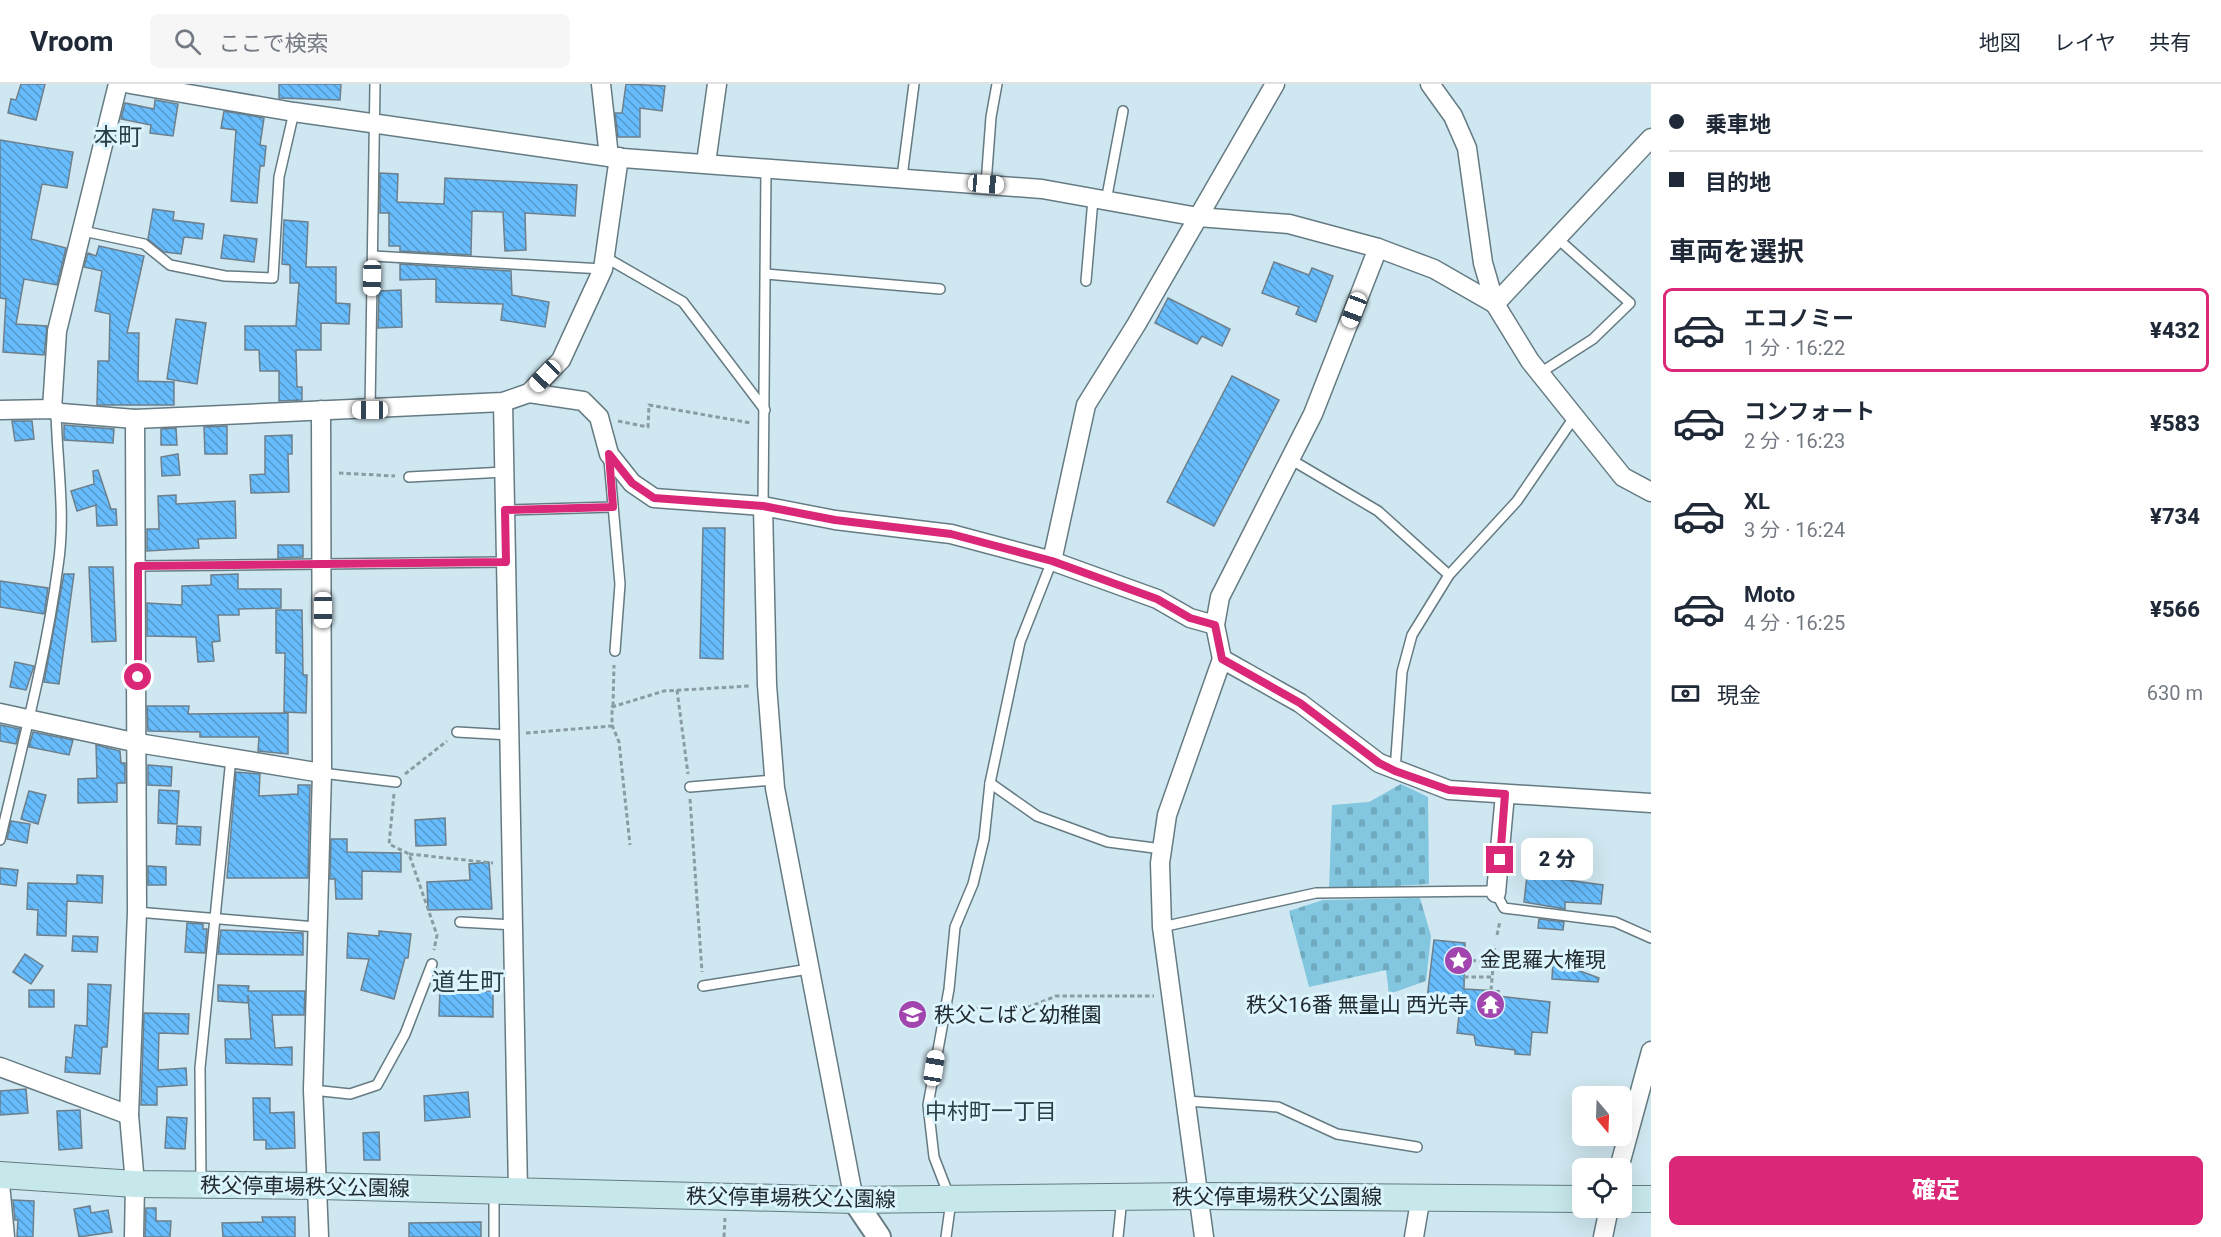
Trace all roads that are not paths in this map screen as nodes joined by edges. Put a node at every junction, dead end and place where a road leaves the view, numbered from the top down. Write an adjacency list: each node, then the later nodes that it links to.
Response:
1 (118, 84): 21 (street)
2 (130, 84): 11 (street)
3 (375, 84): 12 (lane)
4 (601, 84): 14 (street)
5 (717, 84): 15 (street)
6 (914, 84): 17 (lane)
7 (997, 84): 18 (lane)
8 (1275, 84): 20 (street)
9 (1430, 84): 29 (street)
10 (1123, 111): 19 (lane)
11 (294, 112): 12 (street); 21 (lane)
12 (375, 123): 14 (street); 24 (lane)
13 (1651, 138): 22 (street)
14 (614, 157): 15 (street); 25 (street)
15 (706, 163): 16 (street)
16 (766, 169): 17 (street); 26 (lane)
17 (902, 177): 18 (street)
18 (986, 184): 19 (street)
19 (1100, 200): 20 (street); 27 (lane)
20 (1198, 217): 23 (street); 48 (street)
21 (83, 231): 34 (street)
22 (1558, 239): 29 (street); 30 (lane)
23 (1378, 248): 29 (street); 41 (street)
24 (373, 256): 25 (lane); 36 (lane)
25 (604, 263): 31 (street); 37 (lane)
26 (766, 274): 28 (lane); 37 (lane)
27 (1086, 281)
28 (940, 289)
29 (1495, 304): 30 (street)
30 (1540, 373): 38 (street)
31 (529, 393): 32 (street); 40 (street)
32 (503, 402): 36 (street); 42 (street)
33 (0, 410): 34 (street)
34 (54, 410): 39 (street); 57 (lane)
35 (321, 410): 36 (street); 39 (street); 50 (street)
36 (370, 410)
37 (765, 410): 45 (lane)
38 (1575, 416): 44 (street); 52 (lane)
39 (135, 419): 51 (street)
40 (609, 454): 45 (street); 46 (lane)
41 (1290, 459): 52 (lane); 53 (street)
42 (505, 472): 43 (lane); 47 (street)
43 (409, 477)
44 (1651, 492)
45 (763, 506): 48 (street); 64 (street)
46 (613, 507): 47 (lane); 54 (lane)
47 (505, 510): 49 (street)
48 (1052, 561): 53 (street); 66 (lane)
49 (506, 562): 50 (lane); 59 (street)
50 (323, 564): 51 (lane); 63 (street)
51 (138, 566): 60 (street)
52 (1449, 575): 62 (lane)
53 (1215, 625): 55 (street)
54 (615, 651)
55 (1222, 659): 62 (street); 71 (street)
56 (0, 713): 57 (street)
57 (28, 718): 60 (street); 70 (lane)
58 (457, 732): 59 (lane)
59 (510, 735): 76 (street)
60 (138, 743): 61 (street); 73 (street)
61 (231, 758): 63 (street); 74 (lane)
62 (1395, 771): 68 (street)
63 (322, 773): 65 (lane); 77 (street)
64 (774, 780): 67 (lane); 81 (street)
65 (396, 782)
66 (990, 783): 71 (lane); 103 (lane)
67 (690, 787)
68 (1505, 794): 69 (street); 72 (street)
69 (1651, 802)
70 (0, 840)
71 (1162, 849): 78 (street)
72 (1496, 892): 78 (lane); 79 (lane)
73 (137, 912): 74 (lane); 87 (street)
74 (215, 918): 77 (lane); 93 (lane)
75 (460, 922): 76 (lane)
76 (514, 925): 95 (street)
77 (316, 927): 85 (street)
78 (1162, 927): 86 (street)
79 (1651, 939)
80 (432, 964): 85 (lane)
81 (809, 969): 82 (lane); 102 (street)
82 (703, 986)
83 (1651, 1051): 89 (street)
84 (0, 1067): 87 (street)
85 (313, 1090): 94 (street)
86 (1186, 1101): 88 (lane); 96 (street)
87 (129, 1115): 92 (street)
88 (1417, 1147)
89 (1622, 1158)
90 (0, 1175): 92 (main road, 秩父停車場秩父公園線)
91 (0, 1183): 105 (street)
92 (135, 1184): 93 (main road, 秩父停車場秩父公園線); 106 (street)
93 (201, 1185): 94 (main road, 秩父停車場秩父公園線)
94 (319, 1186): 95 (main road, 秩父停車場秩父公園線); 107 (street)
95 (506, 1191): 102 (main road, 秩父停車場秩父公園線); 108 (lane)
96 (1199, 1196): 97 (main road, 秩父停車場秩父公園線); 98 (main road, 秩父停車場秩父公園線); 112 (street)
97 (1421, 1196): 99 (main road, 秩父停車場秩父公園線); 113 (street)
98 (1122, 1198): 103 (main road, 秩父停車場秩父公園線); 111 (lane)
99 (1572, 1199)
100 (1632, 1199): 101 (main road)
101 (1651, 1199)
102 (854, 1200): 103 (main road, 秩父停車場秩父公園線); 109 (street)
103 (951, 1201): 110 (lane)
104 (1607, 1218): 114 (street)
105 (5, 1237)
106 (134, 1237)
107 (318, 1237)
108 (494, 1237)
109 (879, 1237)
110 (946, 1237)
111 (1118, 1237)
112 (1204, 1237)
113 (1414, 1237)
114 (1603, 1237)

